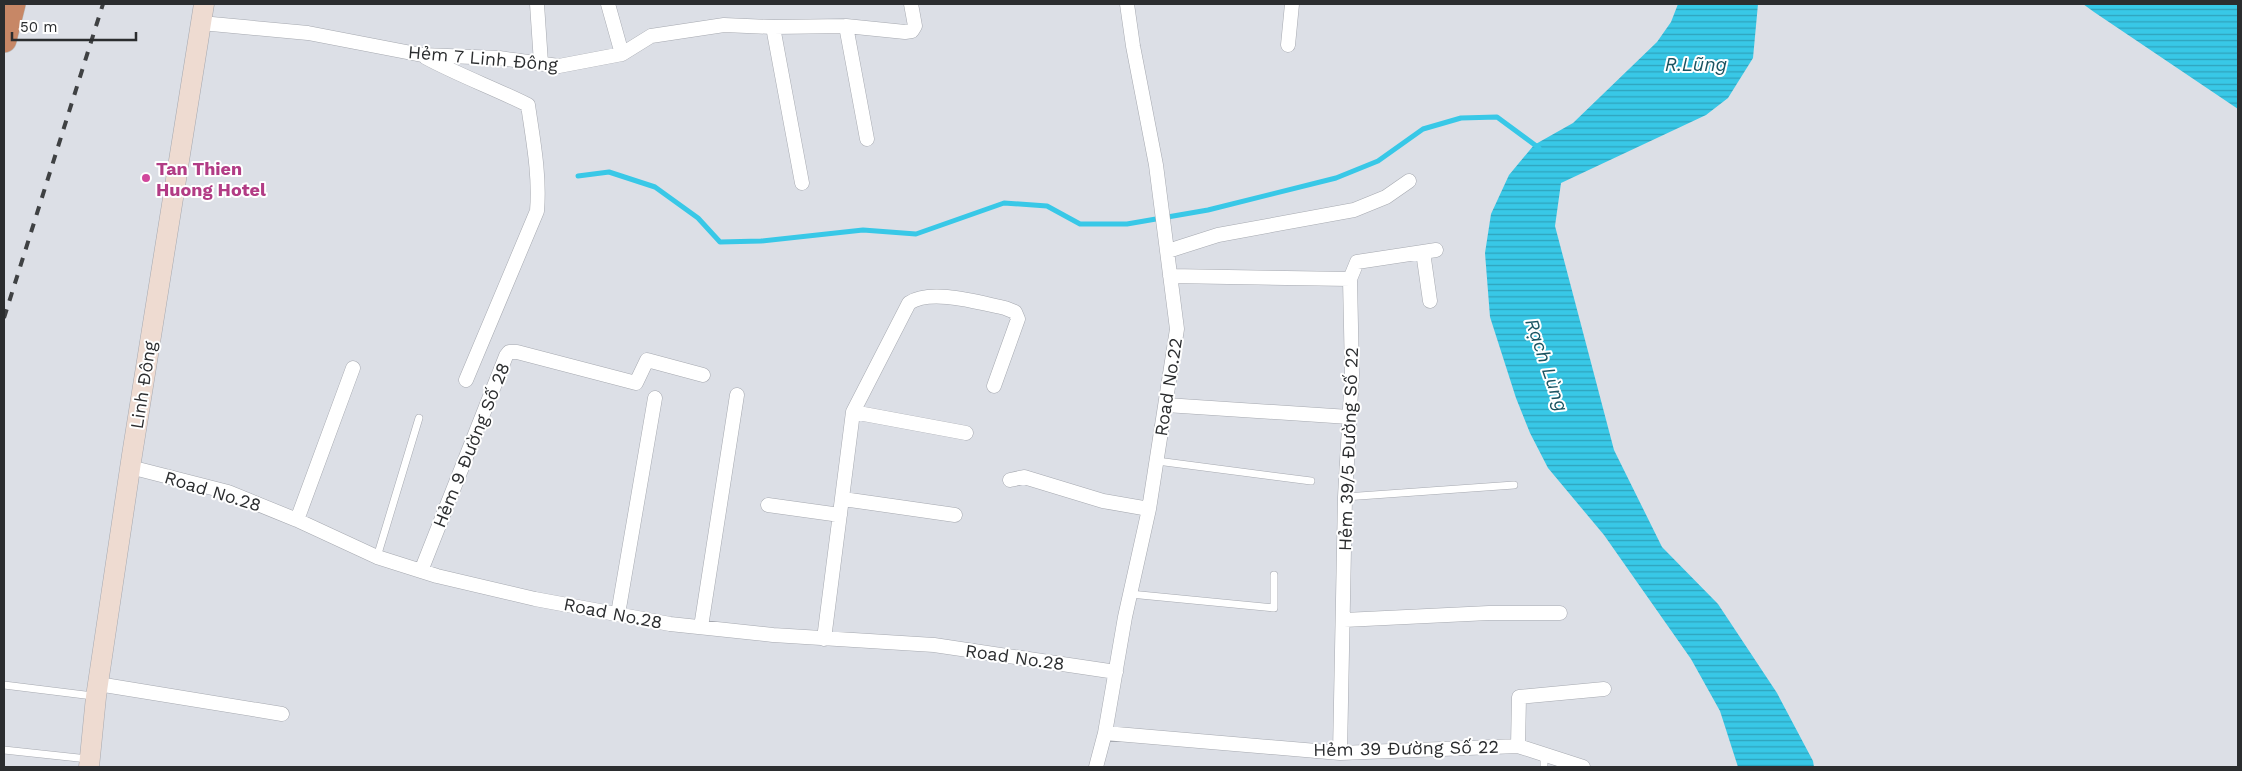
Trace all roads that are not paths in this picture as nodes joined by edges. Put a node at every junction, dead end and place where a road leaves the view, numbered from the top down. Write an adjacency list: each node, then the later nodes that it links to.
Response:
1 (13, 4): 10 (highway)
2 (537, 4): 14 (street)
3 (608, 4): 12 (street)
4 (912, 4): 8 (street, Hẻm 7 Linh Đông)
5 (1127, 4): 18 (street, Road No.22)
6 (1292, 4): 11 (street)
7 (202, 13): 13 (street, Hẻm 7 Linh Đông); 34 (street, Linh Đông)
8 (846, 26): 9 (street, Hẻm 7 Linh Đông); 15 (street)
9 (773, 27): 12 (street, Hẻm 7 Linh Đông); 17 (street)
10 (4, 40)
11 (1288, 45)
12 (622, 54): 14 (street, Hẻm 7 Linh Đông)
13 (422, 55): 14 (street, Hẻm 7 Linh Đông); 24 (street)
14 (541, 64)
15 (867, 139)
16 (1409, 181): 18 (street)
17 (802, 183)
18 (1167, 244): 19 (street, Road No.22)
19 (1170, 276): 20 (street); 28 (street, Road No.22)
20 (1350, 279): 21 (street); 30 (street, Hẻm 39/5 Đường Số 22)
21 (1430, 301)
22 (353, 368): 44 (street)
23 (703, 375): 46 (street, Hẻm 9 Đường Số 28)
24 (466, 380)
25 (994, 386): 29 (street)
26 (737, 395): 52 (street)
27 (655, 398): 50 (street)
28 (1166, 405): 30 (street); 33 (street, Road No.22)
29 (853, 412): 32 (street); 39 (street)
30 (1349, 417): 38 (street, Hẻm 39/5 Đường Số 22)
31 (419, 418): 45 (lane)
32 (966, 434)
33 (1157, 461): 36 (lane); 41 (street, Road No.22)
34 (130, 467): 44 (street, Road No.28); 57 (street, Linh Đông)
35 (1010, 480): 41 (street)
36 (1311, 481)
37 (1514, 485): 38 (lane)
38 (1345, 497): 51 (street, Hẻm 39/5 Đường Số 22)
39 (843, 499): 42 (street); 43 (street)
40 (768, 505): 42 (street)
41 (1149, 509): 48 (street, Road No.22)
42 (840, 515): 53 (street)
43 (955, 515)
44 (297, 520): 45 (street, Road No.28)
45 (376, 557): 46 (street, Road No.28)
46 (421, 571): 50 (street, Road No.28)
47 (1274, 576): 48 (lane)
48 (1130, 594): 54 (street, Road No.22)
49 (1560, 613): 51 (street)
50 (618, 614): 52 (street, Road No.28)
51 (1344, 620): 62 (street, Hẻm 39/5 Đường Số 22)
52 (701, 627): 53 (street, Road No.28)
53 (824, 639): 54 (street, Road No.28)
54 (1116, 672): 59 (street, Road No.22)
55 (4, 685): 57 (lane)
56 (1604, 689): 60 (street)
57 (97, 690): 58 (street); 64 (street, Linh Đông)
58 (282, 714)
59 (1106, 733): 62 (street, Hẻm 39 Đường Số 22); 65 (street, Road No.22)
60 (1518, 746): 62 (street, Hẻm 39 Đường Số 22); 63 (street, Hẻm 39 Đường Số 22)
61 (4, 750): 64 (lane)
62 (1340, 753)
63 (1544, 760): 66 (street, Hẻm 39 Đường Số 22)
64 (90, 764)
65 (1096, 767)
66 (1583, 767)

